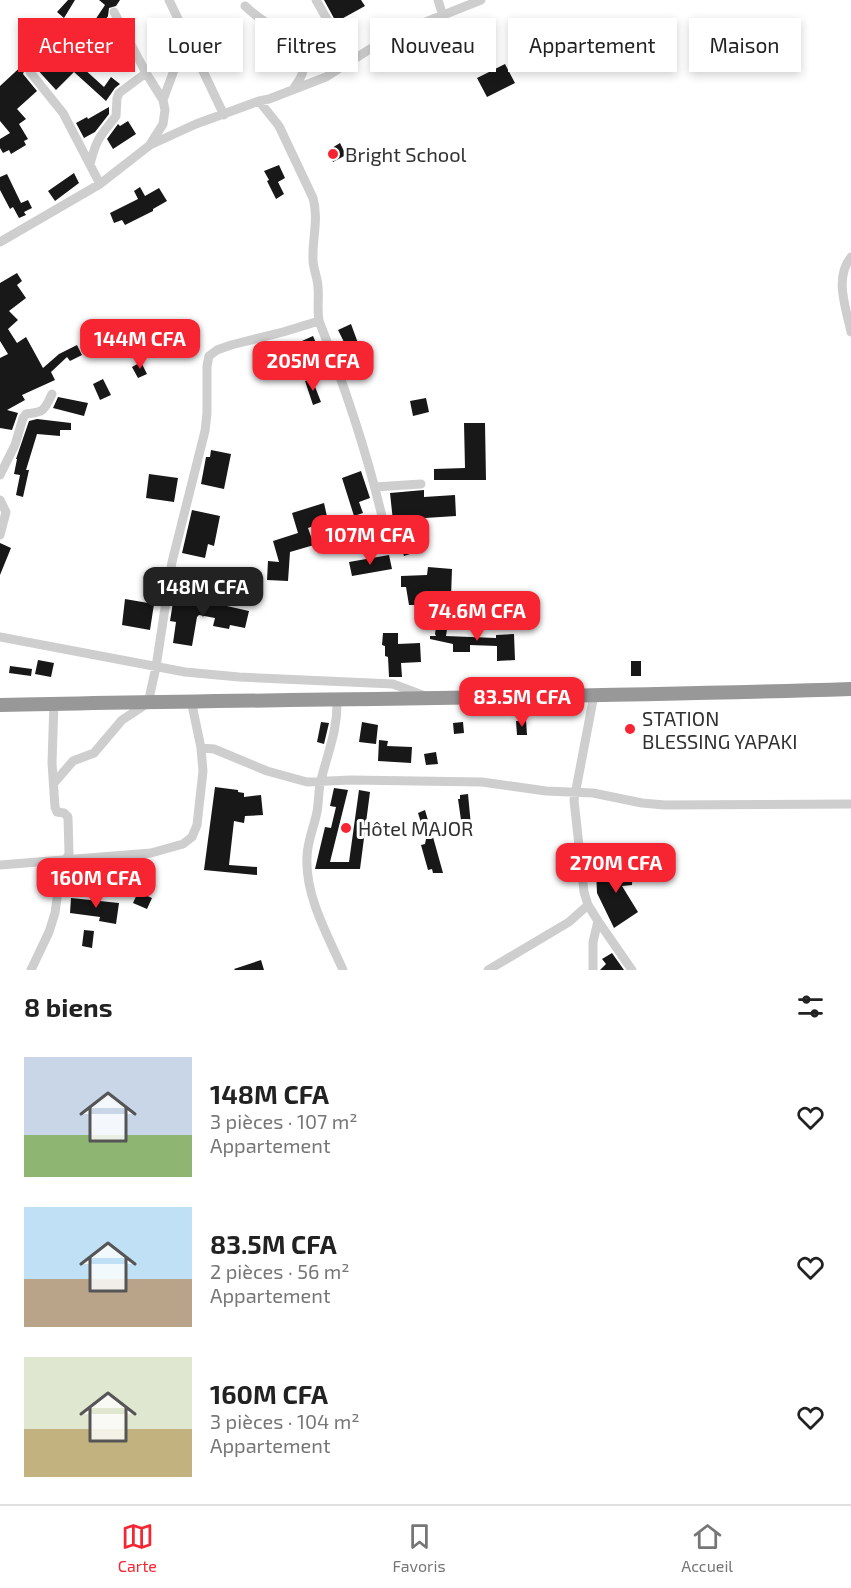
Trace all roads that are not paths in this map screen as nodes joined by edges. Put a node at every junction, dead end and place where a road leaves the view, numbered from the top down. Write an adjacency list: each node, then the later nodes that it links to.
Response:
1 (169, 0): 8 (street)
2 (316, 0): 9 (street)
3 (438, 0): 7 (street)
4 (481, 0): 7 (street)
5 (245, 6): 16 (street)
6 (114, 12): 15 (street)
7 (443, 15): 10 (street)
8 (178, 18)
9 (326, 18)
10 (358, 57)
11 (30, 72): 21 (street)
12 (173, 72): 17 (street)
13 (204, 72): 19 (street)
14 (334, 72): 16 (street)
15 (146, 73): 17 (street); 21 (street)
16 (294, 88): 18 (street)
17 (163, 100): 20 (street)
18 (259, 101): 19 (street); 25 (street)
19 (224, 115): 20 (street)
20 (150, 145): 22 (street)
21 (90, 164): 22 (street)
22 (100, 184): 23 (street)
23 (0, 242)
24 (851, 257): 26 (street)
25 (319, 321): 30 (street); 35 (street)
26 (851, 332)
27 (52, 394): 28 (street)
28 (0, 475)
29 (421, 484): 30 (street)
30 (375, 487): 32 (street)
31 (0, 500): 33 (street)
32 (384, 525)
33 (0, 535)
34 (0, 636): 35 (street)
35 (156, 667): 38 (street); 42 (street)
36 (851, 689): 37 (highway)
37 (594, 695): 38 (highway); 47 (street)
38 (430, 698): 40 (highway)
39 (191, 700): 40 (highway); 42 (highway); 44 (street)
40 (337, 700): 45 (street)
41 (54, 702): 42 (highway); 43 (highway); 46 (street)
42 (148, 703): 46 (street)
43 (0, 705)
44 (201, 748): 45 (street); 49 (street)
45 (321, 781): 47 (street); 54 (street)
46 (54, 783): 49 (street)
47 (575, 791): 48 (street); 51 (street)
48 (851, 804)
49 (66, 860): 50 (street); 53 (street)
50 (0, 865)
51 (588, 905): 52 (street); 55 (street)
52 (598, 921): 56 (street); 57 (street)
53 (31, 970)
54 (343, 970)
55 (488, 970)
56 (593, 970)
57 (632, 970)

